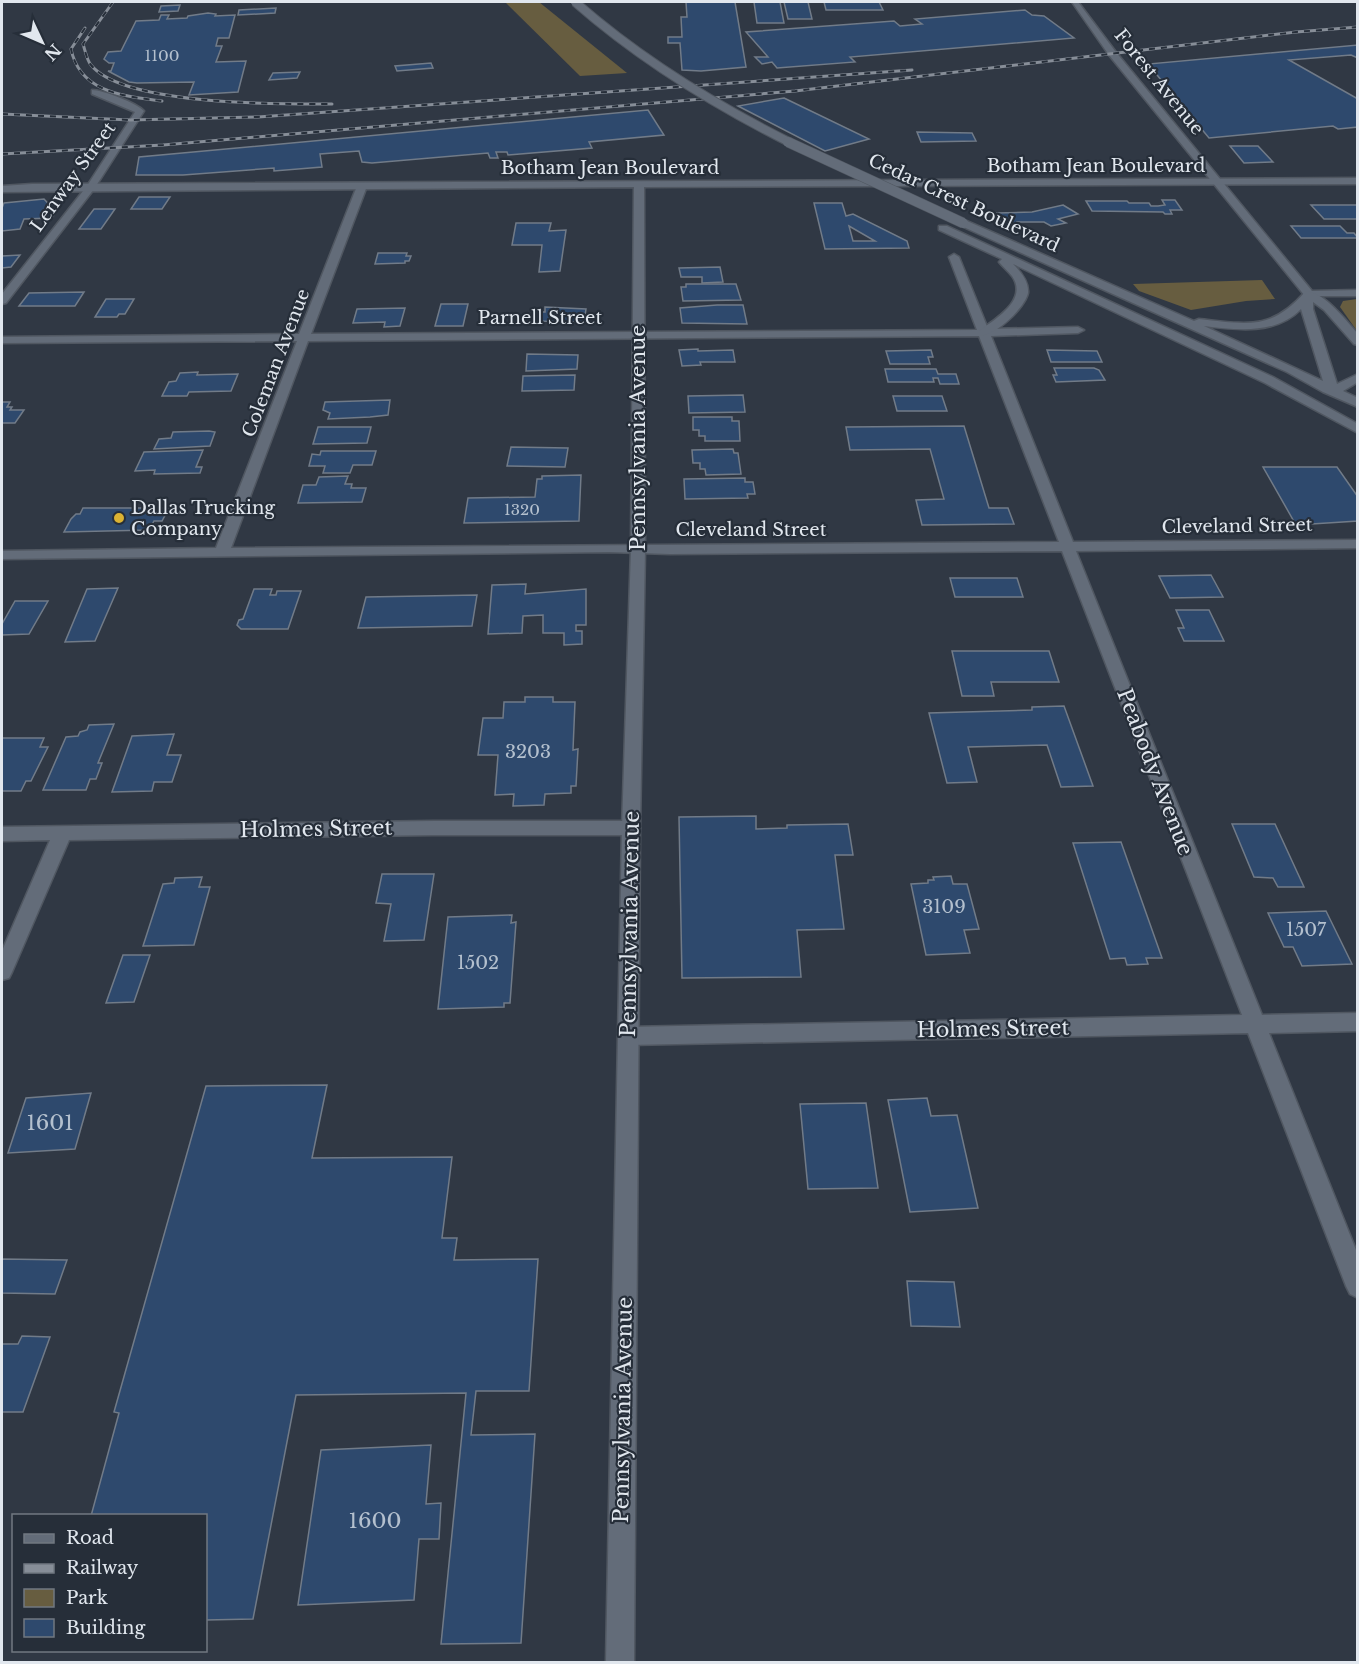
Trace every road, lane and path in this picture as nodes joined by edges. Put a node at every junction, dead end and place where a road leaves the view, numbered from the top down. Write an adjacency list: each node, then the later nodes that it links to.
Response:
1 (575, 2): 18 (street, Cedar Crest Boulevard, bridge)
2 (1075, 2): 6 (street, Forest Avenue)
3 (665, 83): 11 (street, Cedar Crest Boulevard)
4 (94, 92): 9 (street, Lenway Street)
5 (1358, 180): 6 (street, Botham Jean Boulevard)
6 (1219, 182): 7 (street, Botham Jean Boulevard); 16 (street, Forest Avenue)
7 (639, 185): 8 (street, Botham Jean Boulevard); 22 (street, Pennsylvania Avenue)
8 (362, 186): 9 (street, Botham Jean Boulevard); 21 (street, Coleman Avenue)
9 (91, 187): 10 (street, Botham Jean Boulevard); 17 (street, Lenway Street)
10 (2, 189)
11 (869, 191)
12 (938, 226): 13 (street, Cedar Crest Boulevard)
13 (989, 250): 20 (street); 26 (street, Cedar Crest Boulevard)
14 (954, 257): 20 (street, Peabody Avenue)
15 (1358, 293): 16 (street)
16 (1309, 294): 18 (street); 24 (street, Forest Avenue); 27 (street)
17 (2, 301)
18 (1181, 320): 27 (street, Cedar Crest Boulevard)
19 (1078, 330): 20 (street, Parnell Street)
20 (983, 333): 22 (street, Parnell Street); 32 (street, Peabody Avenue)
21 (306, 336): 22 (street, Parnell Street); 23 (street, Parnell Street); 34 (street, Coleman Avenue)
22 (638, 336): 33 (street, Pennsylvania Avenue)
23 (2, 340)
24 (1358, 342)
25 (1358, 377): 27 (street)
26 (1269, 380): 27 (street); 29 (street, Cedar Crest Boulevard)
27 (1335, 390): 28 (street, Cedar Crest Boulevard); 29 (street)
28 (1358, 403)
29 (1335, 416): 30 (street, Cedar Crest Boulevard)
30 (1358, 429)
31 (1358, 544): 32 (street, Cleveland Street)
32 (1067, 547): 33 (street, Cleveland Street); 41 (street, Peabody Avenue)
33 (638, 549): 34 (street, Cleveland Street); 36 (street, Pennsylvania Avenue)
34 (222, 552): 35 (street, Cleveland Street)
35 (2, 555)
36 (631, 828): 37 (street, Holmes Street); 42 (street, Pennsylvania Avenue)
37 (63, 832): 38 (street, Holmes Street); 39 (street)
38 (2, 834)
39 (2, 972)
40 (1358, 1022): 41 (street, Holmes Street)
41 (1254, 1025): 42 (street, Holmes Street); 43 (street, Peabody Avenue)
42 (628, 1036): 44 (street, Pennsylvania Avenue)
43 (1358, 1286)
44 (620, 1662)

